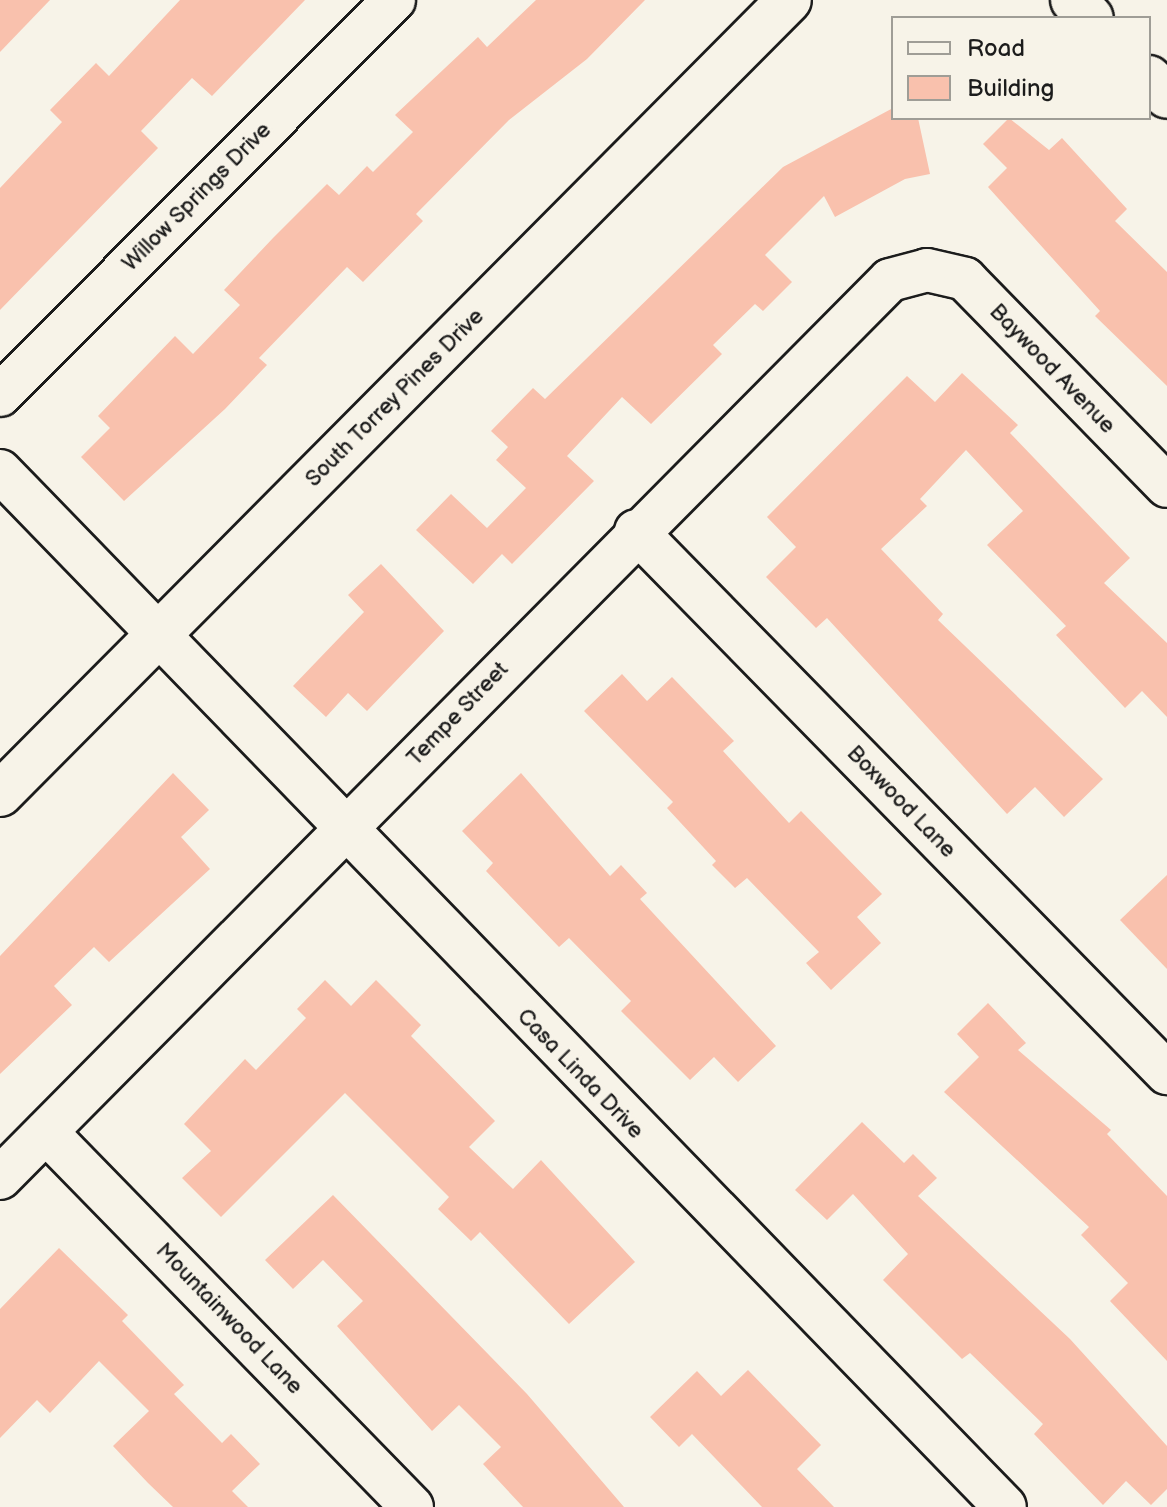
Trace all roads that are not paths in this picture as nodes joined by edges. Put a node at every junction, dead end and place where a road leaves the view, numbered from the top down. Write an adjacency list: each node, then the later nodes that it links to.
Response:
1 (394, 0): 8 (street, Willow Springs Drive)
2 (789, 0): 12 (main road, South Torrey Pines Drive)
3 (1073, 0): 4 (main road)
4 (1089, 16)
5 (1151, 80): 6 (main road)
6 (1167, 96)
7 (927, 270): 10 (street, Baywood Avenue); 11 (street, Tempe Street)
8 (0, 395)
9 (0, 471): 12 (street, Casa Linda Drive)
10 (1167, 486)
11 (636, 531): 14 (street, Tempe Street); 15 (street, Boxwood Lane)
12 (159, 636): 13 (main road, South Torrey Pines Drive); 14 (street, Casa Linda Drive)
13 (0, 794)
14 (343, 832): 16 (street, Tempe Street); 19 (street, Casa Linda Drive)
15 (1167, 1073)
16 (46, 1132): 17 (street, Tempe Street); 18 (street, Mountainwood Lane)
17 (0, 1178)
18 (412, 1507)
19 (1005, 1507)

